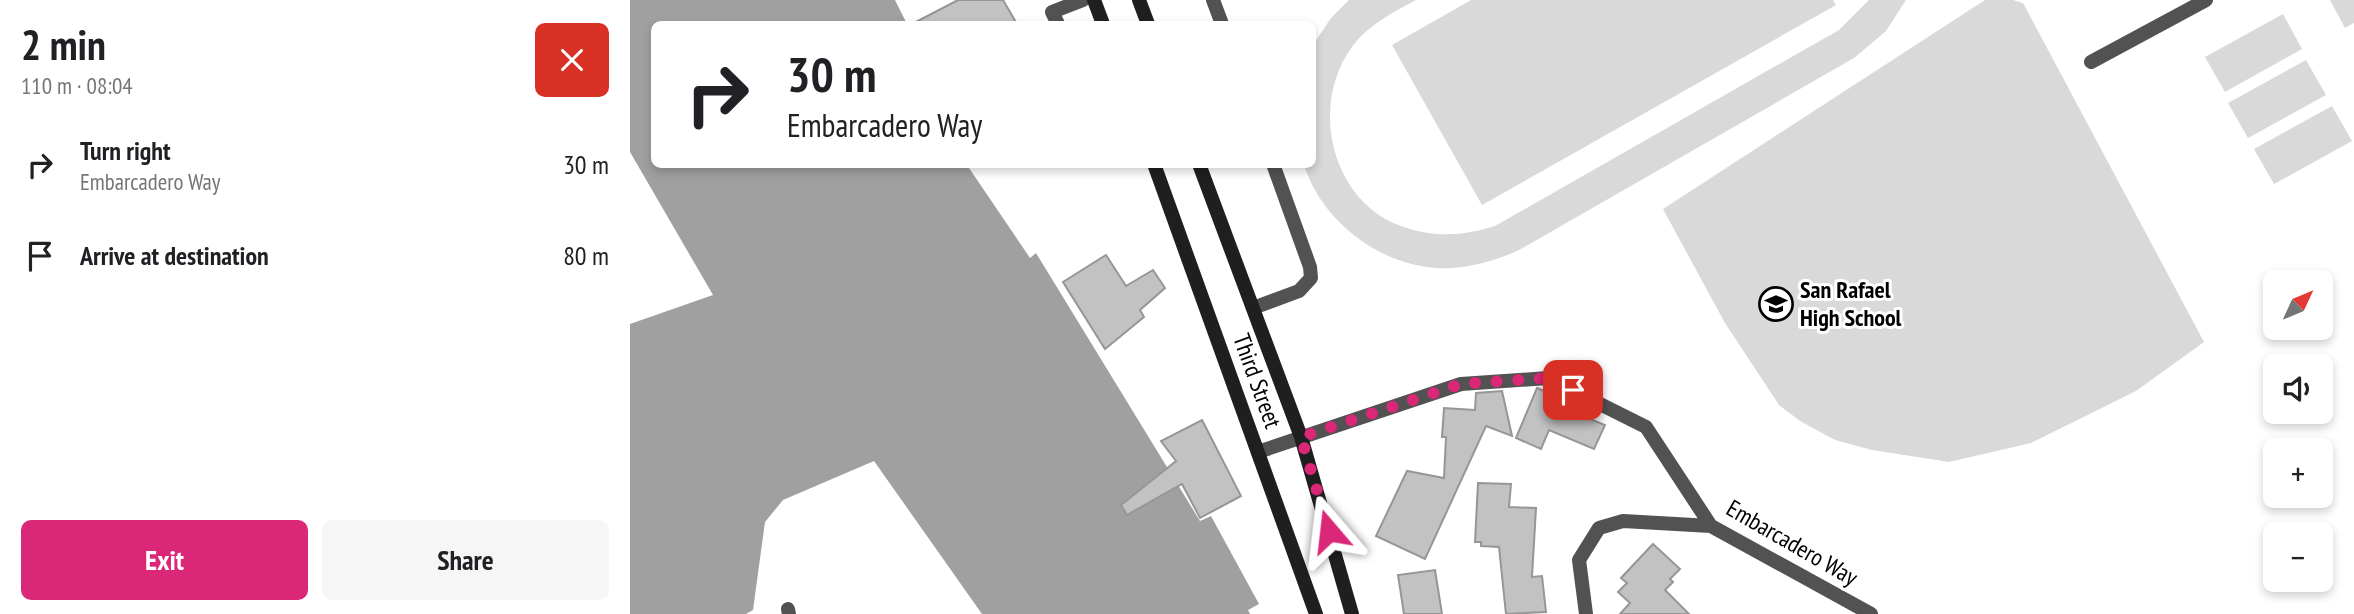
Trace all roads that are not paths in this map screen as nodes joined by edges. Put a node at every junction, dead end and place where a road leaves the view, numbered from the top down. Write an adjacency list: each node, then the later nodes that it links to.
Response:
1 (1083, 0): 6 (street)
2 (1094, 0): 7 (main road)
3 (1139, 0): 8 (main road)
4 (1213, 0): 9 (street)
5 (2206, 0): 10 (street)
6 (1056, 21)
7 (1102, 21)
8 (1147, 21)
9 (1221, 21)
10 (2091, 62)
11 (1155, 168): 16 (main road, Third Street)
12 (1200, 168): 14 (main road, Third Street)
13 (1274, 168): 14 (street)
14 (1253, 308): 15 (main road, Third Street)
15 (1301, 437): 16 (street, Embarcadero Way); 17 (street, Embarcadero Way); 19 (main road, Third Street)
16 (1258, 452): 18 (main road, Third Street)
17 (1711, 526): 20 (street); 21 (street, Embarcadero Way)
18 (1316, 614)
19 (1352, 614)
20 (1587, 614)
21 (1871, 614)

